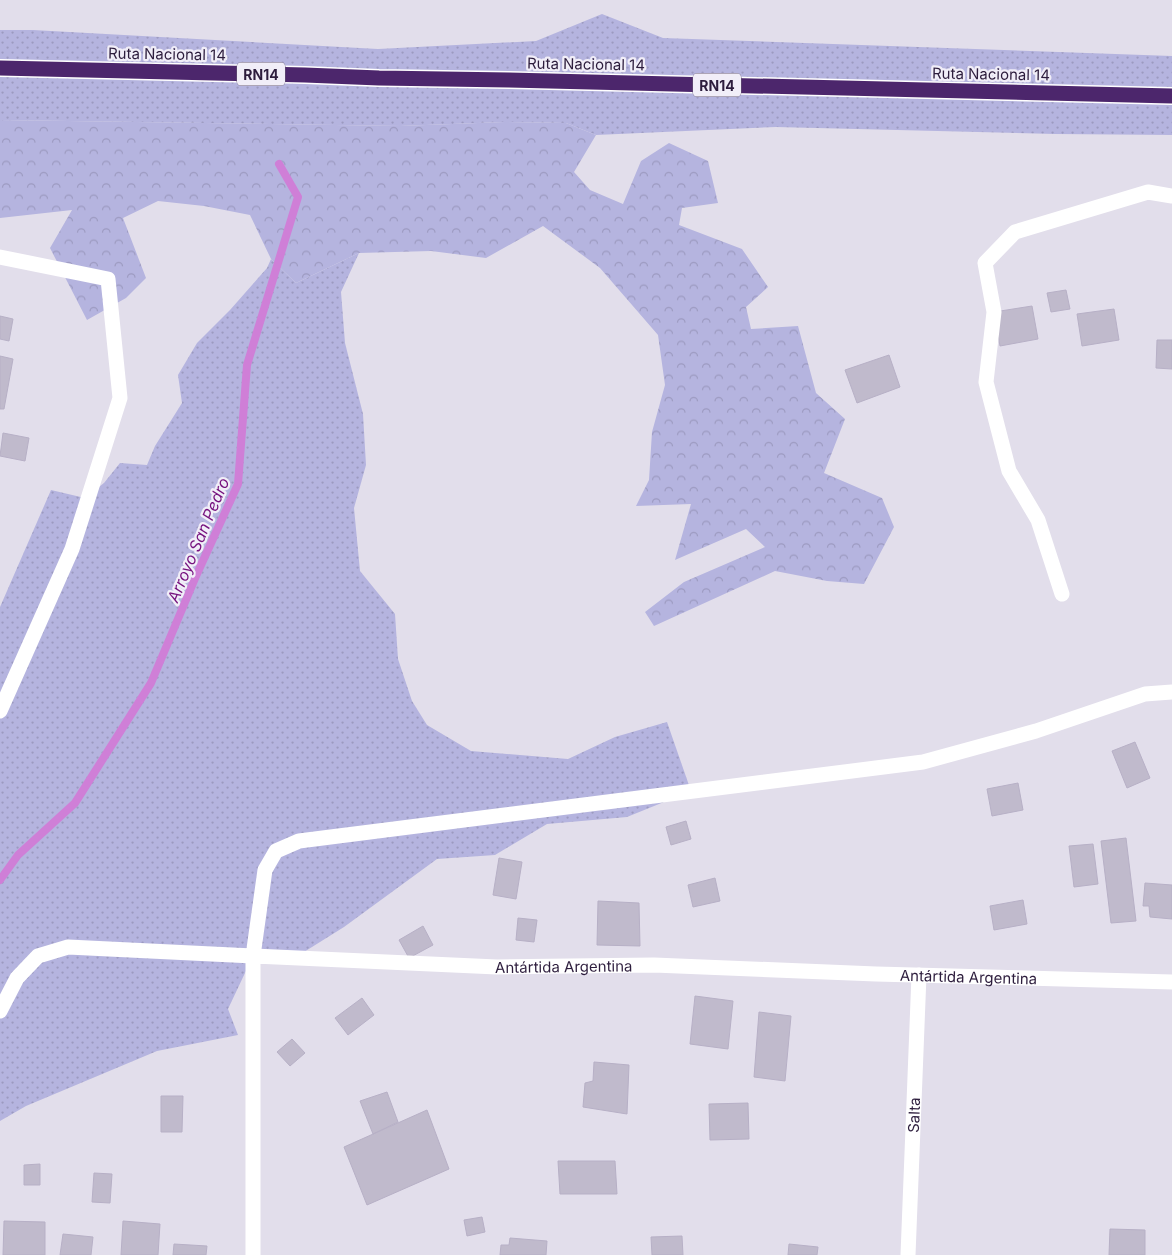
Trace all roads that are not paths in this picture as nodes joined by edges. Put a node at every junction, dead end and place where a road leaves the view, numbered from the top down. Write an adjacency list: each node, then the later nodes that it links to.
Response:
1 (0, 68): 2 (highway, Ruta Nacional 14 / RN14)
2 (1172, 96)
3 (1172, 196): 5 (street)
4 (0, 257): 7 (street)
5 (1062, 594)
6 (1172, 692): 8 (street)
7 (0, 711)
8 (253, 956): 9 (street, Antártida Argentina); 11 (street, Antártida Argentina); 12 (street)
9 (919, 975): 10 (street, Antártida Argentina); 13 (street, Salta)
10 (1172, 982)
11 (0, 1011)
12 (253, 1255)
13 (908, 1255)

